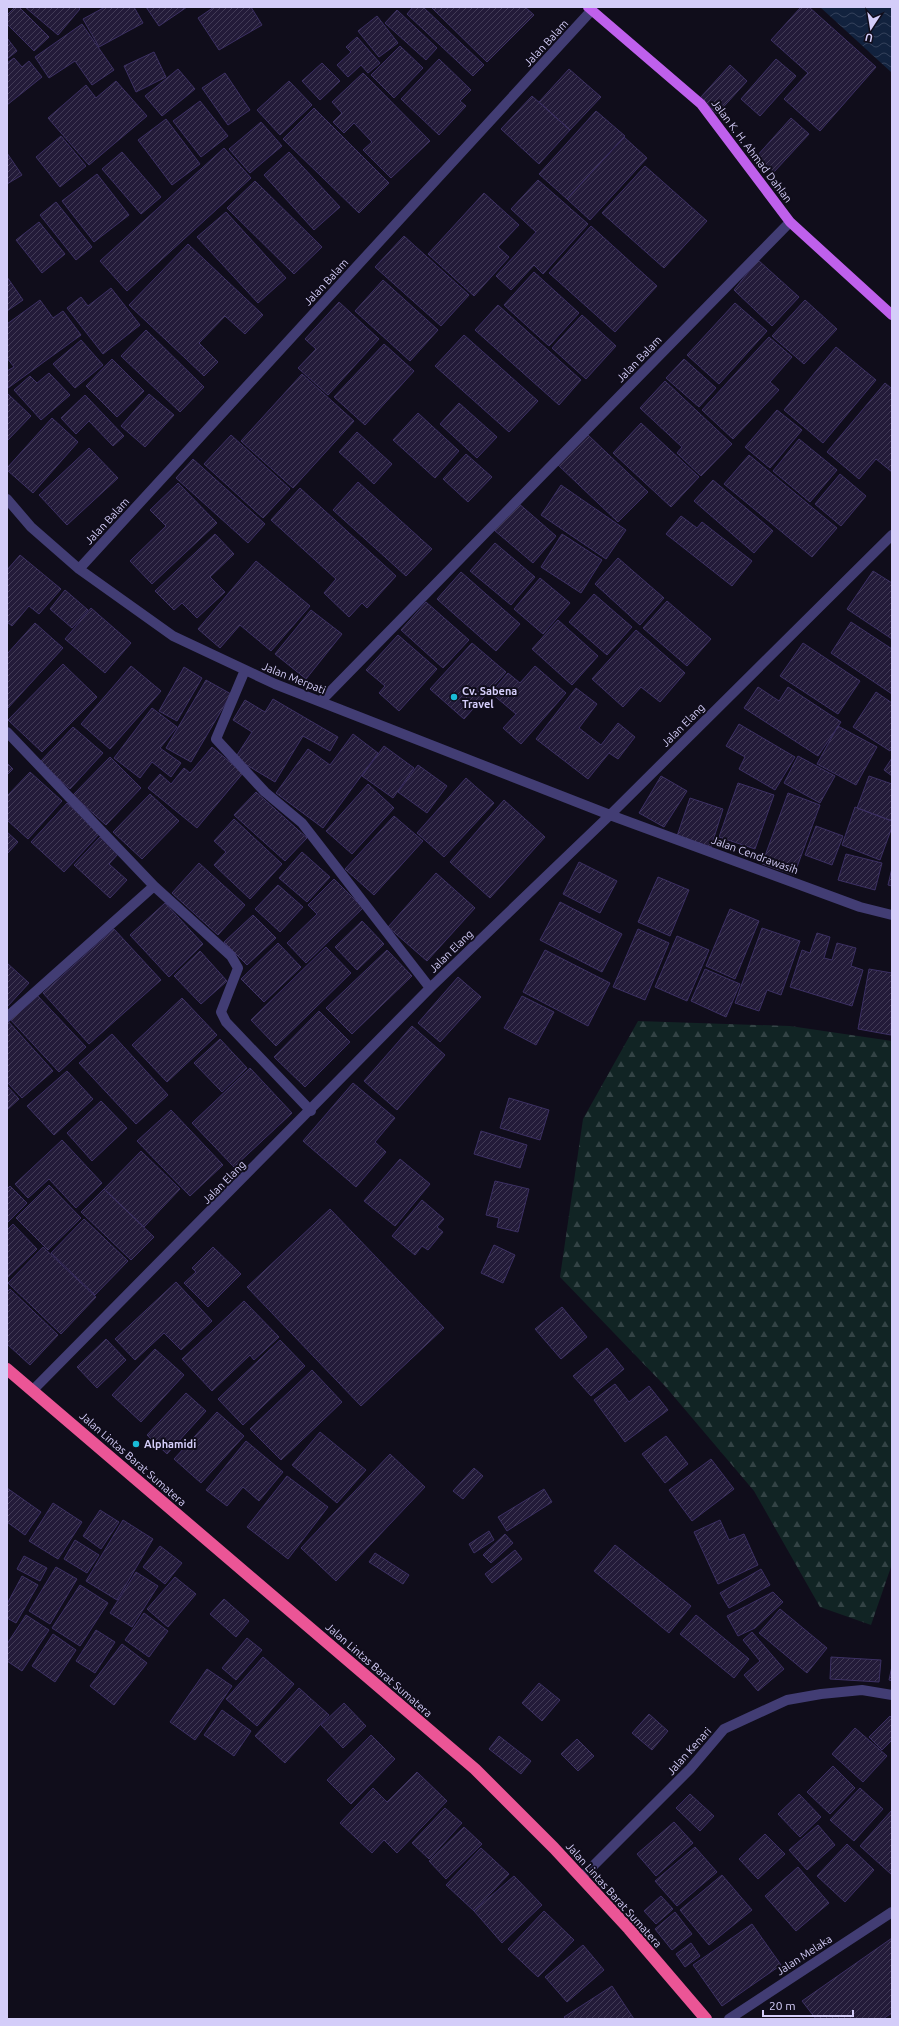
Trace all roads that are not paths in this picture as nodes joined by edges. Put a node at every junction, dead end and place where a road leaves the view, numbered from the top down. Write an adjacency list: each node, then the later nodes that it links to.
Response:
1 (590, 9): 2 (main road, Jalan K. H. Ahmad Dahlan); 6 (street, Jalan Balam)
2 (790, 222): 3 (main road, Jalan K. H. Ahmad Dahlan); 8 (street, Jalan Balam)
3 (892, 315)
4 (7, 499): 6 (street, Jalan Merpati)
5 (892, 535): 10 (street, Jalan Elang)
6 (79, 569): 7 (street, Jalan Merpati)
7 (245, 670): 8 (street, Jalan Merpati); 13 (street)
8 (321, 701): 10 (street, Jalan Merpati)
9 (7, 732): 11 (street)
10 (610, 815): 12 (street, Jalan Cendrawasih); 13 (street, Jalan Elang)
11 (154, 886): 14 (street); 15 (street)
12 (892, 915)
13 (430, 988): 15 (street, Jalan Elang)
14 (7, 1017)
15 (311, 1111): 17 (street, Jalan Elang)
16 (7, 1369): 17 (highway, Jalan Lintas Barat Sumatera)
17 (33, 1390): 19 (highway, Jalan Lintas Barat Sumatera)
18 (892, 1695): 19 (street, Jalan Kenari)
19 (582, 1878): 21 (highway, Jalan Lintas Barat Sumatera)
20 (892, 1912): 22 (street, Jalan Melaka)
21 (706, 2019)
22 (730, 2019)

